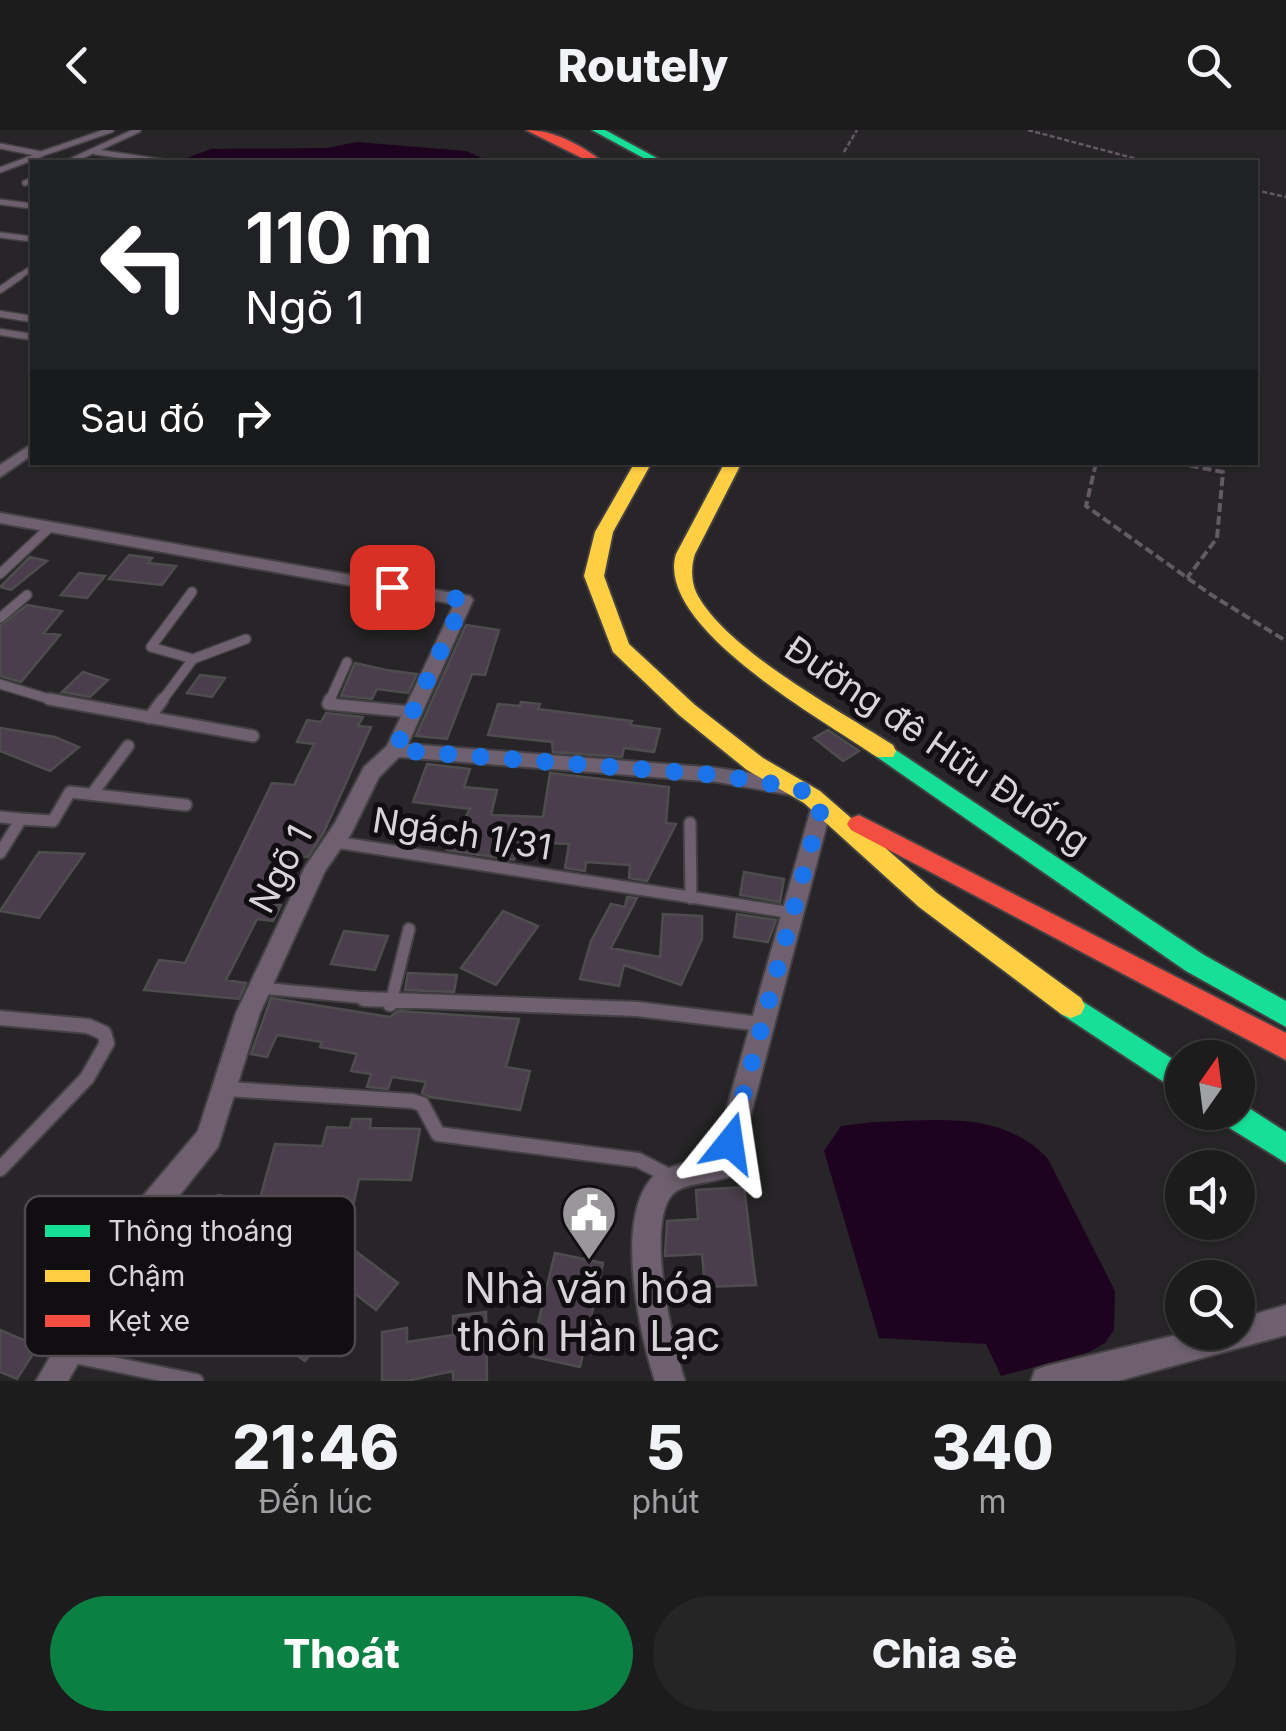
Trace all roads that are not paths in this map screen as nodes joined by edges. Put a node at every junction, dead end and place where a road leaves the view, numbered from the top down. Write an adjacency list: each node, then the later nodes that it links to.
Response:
1 (112, 130): 6 (lane)
2 (138, 130): 7 (lane)
3 (531, 130): 12 (main road)
4 (601, 132): 13 (main road); 14 (main road)
5 (1, 148): 8 (lane)
6 (59, 148): 8 (lane); 9 (lane)
7 (92, 151): 9 (lane); 11 (lane)
8 (41, 154): 15 (lane)
9 (85, 155): 10 (lane)
10 (74, 160)
11 (151, 160)
12 (593, 160)
13 (633, 160)
14 (654, 160)
15 (0, 170)
16 (0, 202): 17 (lane)
17 (30, 206)
18 (0, 235): 19 (lane)
19 (30, 239)
20 (30, 269): 21 (lane)
21 (0, 290)
22 (0, 314): 23 (lane)
23 (30, 314)
24 (0, 332): 25 (lane)
25 (30, 336)
26 (30, 450): 29 (street)
27 (732, 465): 59 (main road, Đường đê Hữu Đuống)
28 (644, 466): 45 (main road)
29 (0, 472)
30 (0, 518): 31 (street)
31 (50, 527): 32 (lane); 40 (street, Ngõ 1)
32 (0, 574)
33 (192, 592): 37 (lane)
34 (27, 595): 35 (lane)
35 (0, 618)
36 (246, 639): 37 (lane)
37 (192, 659): 41 (lane)
38 (347, 662): 40 (lane)
39 (0, 684): 41 (lane)
40 (412, 712): 44 (street, Ngõ 1)
41 (149, 718): 42 (lane)
42 (253, 736)
43 (128, 746): 46 (lane)
44 (395, 750): 45 (street); 52 (street, Ngõ 1)
45 (798, 788): 48 (main road)
46 (92, 794): 47 (lane); 50 (lane)
47 (186, 805)
48 (822, 805): 55 (street); 62 (main road); 63 (main road)
49 (0, 817): 50 (lane)
50 (21, 819): 53 (lane)
51 (690, 823): 54 (lane)
52 (332, 842): 54 (lane, Ngách 1/31); 57 (street, Ngõ 1)
53 (0, 853)
54 (691, 898): 55 (lane, Ngách 1/31)
55 (794, 913): 61 (street)
56 (409, 929): 58 (lane)
57 (260, 988): 58 (lane); 64 (street, Ngõ 1)
58 (390, 1004): 61 (lane)
59 (1286, 1016)
60 (0, 1018): 67 (lane)
61 (762, 1024): 68 (street)
62 (1286, 1047)
63 (1165, 1070)
64 (225, 1088): 68 (lane); 69 (street, Ngõ 1)
65 (1255, 1129): 66 (main road)
66 (1286, 1149)
67 (0, 1169)
68 (674, 1178): 76 (street)
69 (161, 1196)
70 (1286, 1320): 73 (street)
71 (65, 1356): 74 (street, Ngõ 1)
72 (76, 1356): 75 (lane)
73 (1127, 1372): 77 (street)
74 (51, 1381)
75 (196, 1381)
76 (670, 1381)
77 (1046, 1381)

